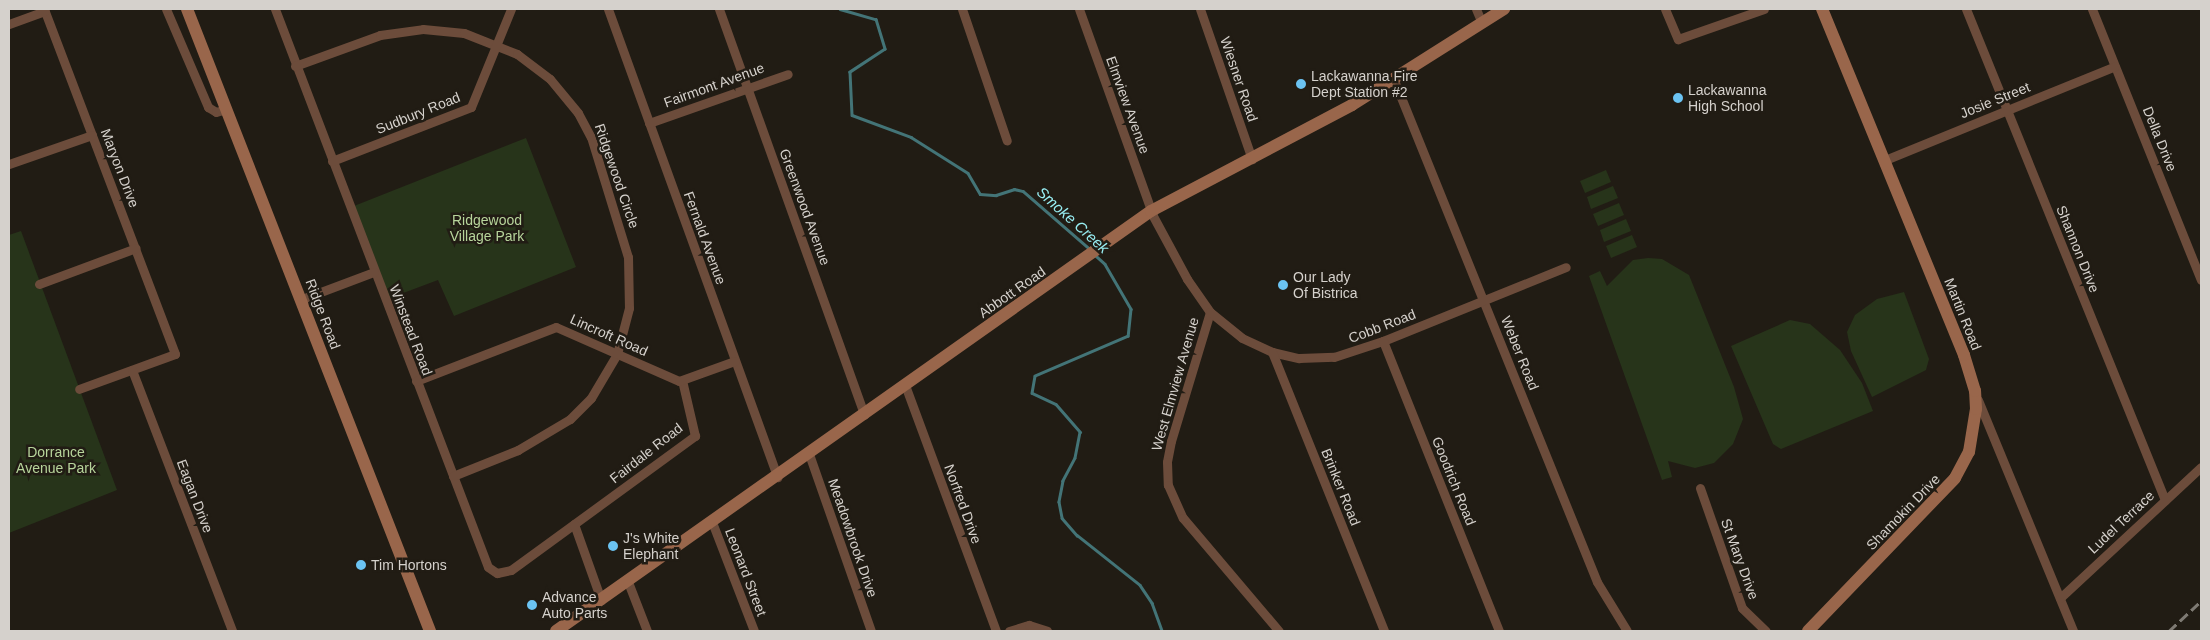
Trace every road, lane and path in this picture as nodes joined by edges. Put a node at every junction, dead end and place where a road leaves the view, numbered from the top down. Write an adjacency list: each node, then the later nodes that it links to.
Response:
1 (166, 9): 26 (street)
2 (187, 9): 26 (street, Ridge Road)
3 (275, 9): 21 (street, Winstead Road)
4 (511, 9): 20 (street, Sudbury Road)
5 (608, 9): 28 (street, Fernald Avenue)
6 (719, 9): 25 (street, Greenwood Avenue)
7 (963, 9): 30 (street)
8 (1079, 9): 35 (street, Elmview Avenue)
9 (1200, 9): 31 (street, Wiesner Road)
10 (1476, 9): 18 (street)
11 (1504, 9): 18 (street, Abbott Road)
12 (1666, 9): 13 (street)
13 (1764, 9)
14 (1822, 9): 32 (street, Martin Road)
15 (1966, 9): 27 (street, Shannon Drive)
16 (2092, 9): 22 (street, Della Drive)
17 (45, 10): 19 (street); 29 (street, Maryon Drive)
18 (1482, 23): 24 (street, Abbott Road)
19 (9, 24)
20 (497, 44): 21 (street, Ridgewood Circle); 33 (street, Sudbury Road); 46 (street, Ridgewood Circle)
21 (295, 66): 33 (street, Winstead Road)
22 (2115, 66): 27 (street, Josie Street); 39 (street, Della Drive)
23 (788, 74): 25 (street, Fairmont Avenue)
24 (1394, 80): 31 (street, Abbott Road); 42 (street, Weber Road)
25 (748, 88): 28 (street, Fairmont Avenue); 54 (street, Greenwood Avenue)
26 (226, 109): 41 (street, Ridge Road)
27 (2007, 110): 32 (street, Josie Street); 60 (street, Shannon Drive)
28 (649, 123): 47 (street, Fernald Avenue)
29 (92, 135): 34 (street); 36 (street, Maryon Drive)
30 (1007, 140)
31 (1252, 159): 35 (street, Abbott Road)
32 (1885, 160): 53 (street, Martin Road)
33 (332, 161): 38 (street, Winstead Road)
34 (9, 164)
35 (1151, 211): 43 (street, West Elmview Avenue); 51 (street, Abbott Road)
36 (136, 248): 40 (street); 48 (street, Maryon Drive)
37 (1566, 267): 42 (street, Cobb Road)
38 (374, 272): 41 (street); 49 (street, Winstead Road)
39 (2201, 280)
40 (39, 284)
41 (302, 299): 67 (street, Ridge Road)
42 (1483, 300): 44 (street, Cobb Road); 78 (street, Weber Road)
43 (1210, 312): 45 (street, Cobb Road); 75 (street, West Elmview Avenue)
44 (1383, 341): 45 (street, Cobb Road); 77 (street, Goodrich Road)
45 (1272, 352): 76 (street, Brinker Road)
46 (617, 354): 49 (street, Lincroft Road); 50 (street, Lincroft Road); 57 (street, Ridgewood Circle)
47 (735, 361): 50 (street); 58 (street, Fernald Avenue)
48 (132, 370): 52 (street); 66 (street, Eagan Drive)
49 (416, 380): 57 (street, Winstead Road)
50 (682, 380): 62 (street, Fairdale Road)
51 (906, 385): 54 (street, Abbott Road); 72 (street, Norfred Drive)
52 (79, 389)
53 (1975, 391): 64 (street, Martin Road); 80 (street, Shamokin Drive)
54 (864, 415): 55 (street, Abbott Road)
55 (809, 454): 58 (street, Abbott Road); 71 (street, Meadowbrook Drive)
56 (2201, 466): 60 (street, Ludel Terrace)
57 (453, 476): 62 (street, Winstead Road)
58 (777, 478): 61 (street, Abbott Road)
59 (1700, 488): 79 (street, St Mary Drive)
60 (2166, 500): 64 (street, Ludel Terrace)
61 (712, 522): 63 (street, Abbott Road); 70 (street, Leonard Street)
62 (572, 525): 65 (street)
63 (628, 582): 65 (street, Abbott Road); 69 (street)
64 (2060, 598): 81 (street, Martin Road)
65 (601, 600): 68 (street, Abbott Road)
66 (232, 631)
67 (430, 631)
68 (556, 631)
69 (646, 631)
70 (754, 631)
71 (870, 631)
72 (996, 631)
73 (1010, 631): 74 (street)
74 (1047, 631)
75 (1280, 631)
76 (1384, 631)
77 (1498, 631)
78 (1627, 631)
79 (1766, 631)
80 (1808, 631)
81 (2073, 631)

